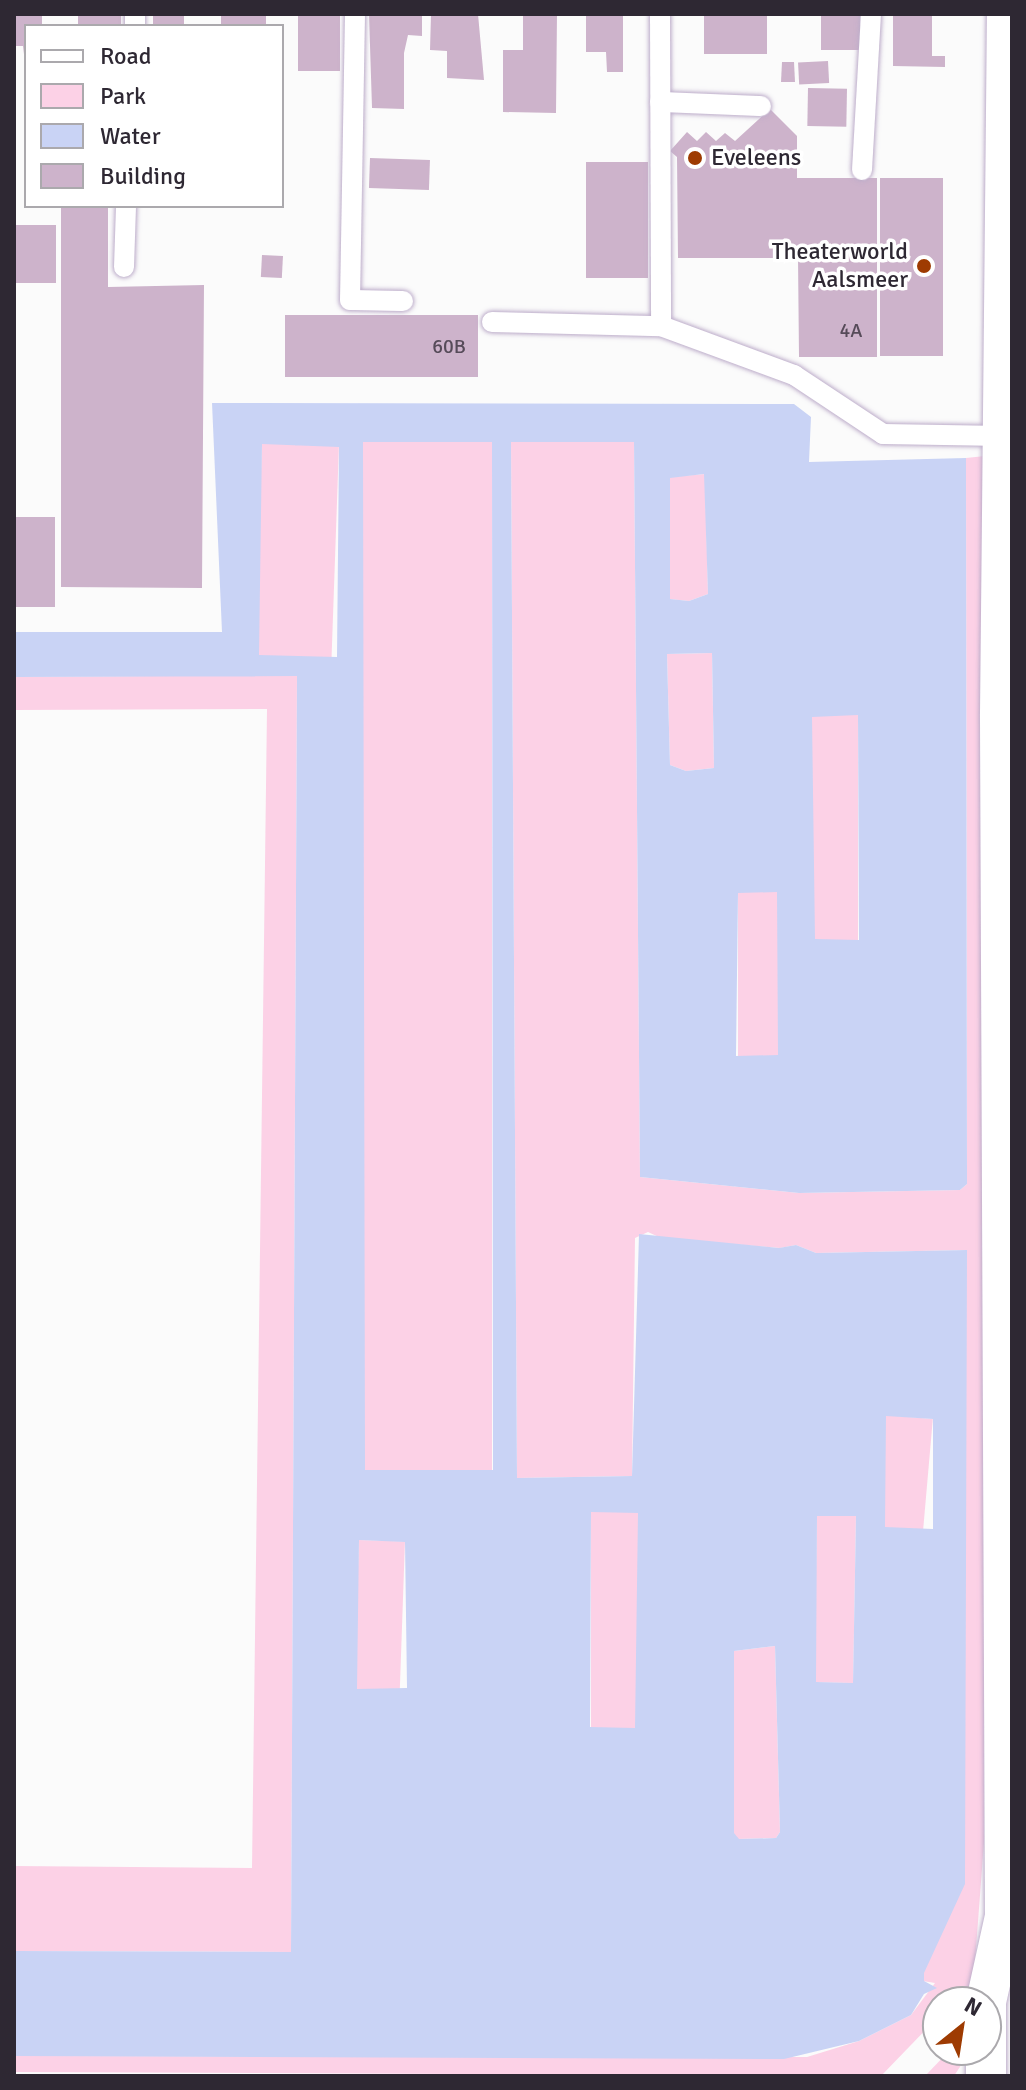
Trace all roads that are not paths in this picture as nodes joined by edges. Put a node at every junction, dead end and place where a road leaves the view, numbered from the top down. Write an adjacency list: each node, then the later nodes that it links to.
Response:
1 (355, 14): 10 (lane)
2 (660, 14): 5 (lane)
3 (871, 14): 7 (lane)
4 (1007, 14): 13 (street)
5 (660, 102): 6 (lane); 12 (lane)
6 (761, 106)
7 (862, 170)
8 (126, 208): 9 (lane)
9 (124, 267)
10 (403, 301)
11 (492, 322): 12 (lane)
12 (661, 326): 13 (lane)
13 (1003, 436): 14 (street)
14 (1008, 1929): 15 (street)
15 (991, 1986)

